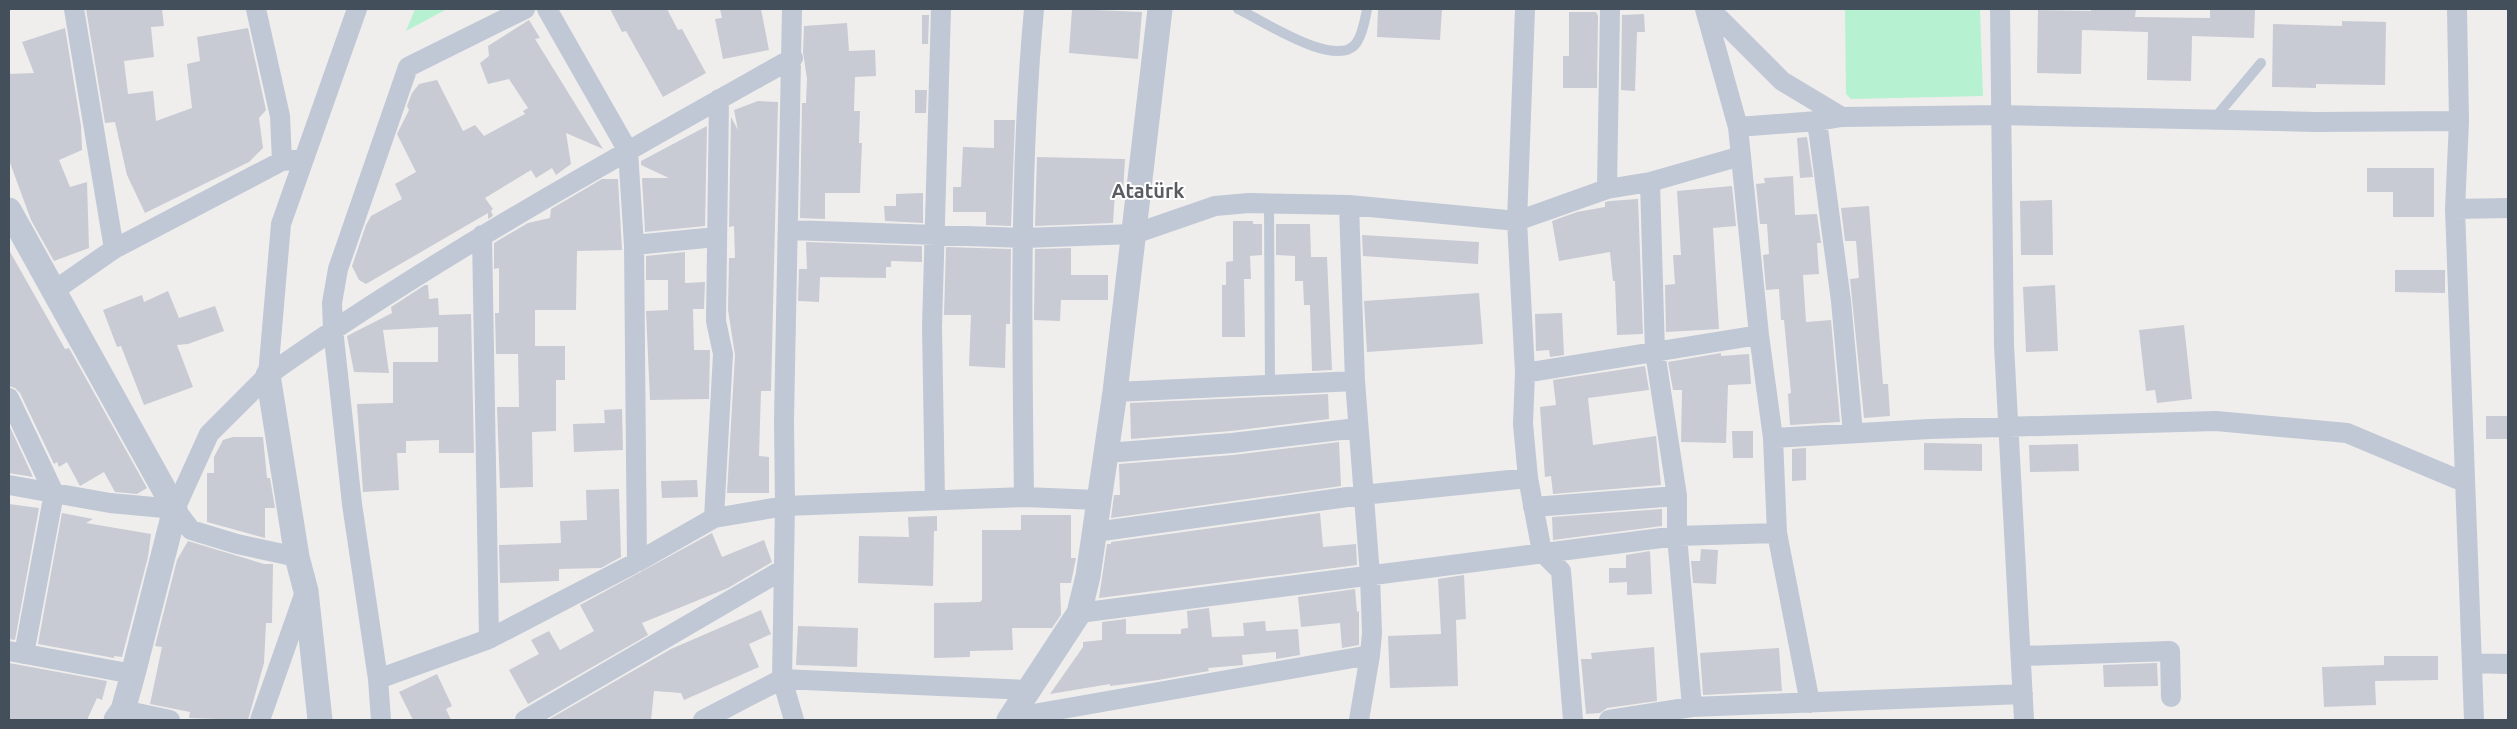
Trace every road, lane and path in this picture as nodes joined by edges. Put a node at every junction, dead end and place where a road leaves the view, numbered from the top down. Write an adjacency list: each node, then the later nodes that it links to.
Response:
1 (74, 9): 46 (street)
2 (256, 9): 30 (street)
3 (357, 9): 29 (street)
4 (525, 9): 48 (street)
5 (547, 9): 27 (street)
6 (792, 9): 18 (street)
7 (940, 9): 42 (street)
8 (1034, 9): 44 (street)
9 (1160, 9): 40 (street)
10 (1238, 9): 11 (lane)
11 (1367, 9)
12 (1525, 9): 38 (street)
13 (1610, 9): 32 (street)
14 (1705, 9): 26 (street)
15 (1710, 9): 22 (street)
16 (2000, 9): 21 (street)
17 (2457, 9): 25 (street)
18 (793, 58): 20 (street); 39 (street)
19 (2261, 63): 23 (lane)
20 (719, 99): 27 (street); 43 (street)
21 (2001, 115): 22 (street); 23 (street); 57 (street)
22 (1842, 117): 24 (street)
23 (2214, 119): 25 (street)
24 (1817, 122): 26 (street); 59 (street)
25 (2459, 122): 36 (street)
26 (1738, 127): 28 (street)
27 (628, 151): 41 (street); 45 (street)
28 (1741, 156): 31 (street); 49 (street)
29 (303, 159): 30 (street); 52 (street)
30 (282, 161): 46 (street)
31 (1650, 182): 32 (street); 50 (street)
32 (1607, 189): 38 (street)
33 (1269, 204): 34 (street); 40 (street); 54 (lane)
34 (1349, 205): 38 (street); 53 (street)
35 (2508, 208): 36 (street)
36 (2455, 209): 63 (street)
37 (9, 210): 47 (street)
38 (1517, 221): 51 (street)
39 (788, 230): 42 (street); 71 (street)
40 (1134, 234): 44 (street); 55 (street)
41 (482, 235): 48 (street); 85 (street)
42 (935, 236): 44 (street); 69 (street)
43 (716, 237): 45 (street); 74 (street)
44 (1023, 238): 68 (street)
45 (634, 245): 80 (street)
46 (114, 249): 47 (street)
47 (55, 290): 73 (street)
48 (333, 328): 52 (street); 92 (street)
49 (1759, 335): 50 (street); 60 (street)
50 (1655, 352): 51 (street); 67 (street)
51 (1525, 373): 62 (street)
52 (268, 375): 73 (street); 79 (street)
53 (1355, 381): 54 (street); 58 (street)
54 (1270, 385): 55 (street)
55 (1115, 392): 61 (street)
56 (9, 398): 65 (street)
57 (2008, 427): 59 (street); 63 (street); 88 (street)
58 (1357, 428): 61 (street); 66 (street)
59 (1853, 433): 60 (street)
60 (1772, 438): 76 (street)
61 (1107, 453): 70 (street)
62 (1528, 478): 66 (street); 72 (street)
63 (2464, 482): 89 (street)
64 (9, 486): 65 (street)
65 (54, 493): 73 (street); 86 (street)
66 (1362, 495): 75 (street); 82 (street)
67 (1677, 496): 72 (street); 77 (street)
68 (1024, 497): 69 (street); 70 (street)
69 (935, 500): 71 (street)
70 (1098, 500): 75 (street)
71 (785, 506): 74 (street); 81 (street)
72 (1533, 507): 78 (street)
73 (175, 509): 79 (street); 91 (street)
74 (714, 518): 80 (street)
75 (1095, 532): 84 (street)
76 (1777, 533): 77 (street); 97 (street)
77 (1677, 536): 78 (street); 98 (street)
78 (1542, 552): 82 (street); 109 (street)
79 (297, 557): 83 (street)
80 (637, 562): 85 (street)
81 (784, 569): 93 (street); 105 (street)
82 (1370, 574): 84 (street); 87 (street)
83 (306, 591): 102 (street); 103 (street)
84 (1079, 613): 94 (street)
85 (489, 639): 92 (street)
86 (17, 652): 91 (street)
87 (1370, 655): 100 (street); 108 (street)
88 (2021, 656): 95 (street); 96 (street)
89 (2472, 663): 90 (street); 112 (street)
90 (2508, 664)
91 (133, 674): 99 (street)
92 (378, 679): 104 (street)
93 (782, 679): 94 (street); 106 (street); 107 (street)
94 (1029, 690): 100 (street)
95 (2023, 694): 97 (street); 111 (street)
96 (2171, 696)
97 (1810, 703): 98 (street)
98 (1692, 707): 110 (street)
99 (120, 715): 101 (street)
100 (1010, 719)
101 (170, 720)
102 (260, 720)
103 (320, 720)
104 (381, 720)
105 (525, 720)
106 (703, 720)
107 (794, 720)
108 (1359, 720)
109 (1573, 720)
110 (1609, 720)
111 (2024, 720)
112 (2474, 720)

